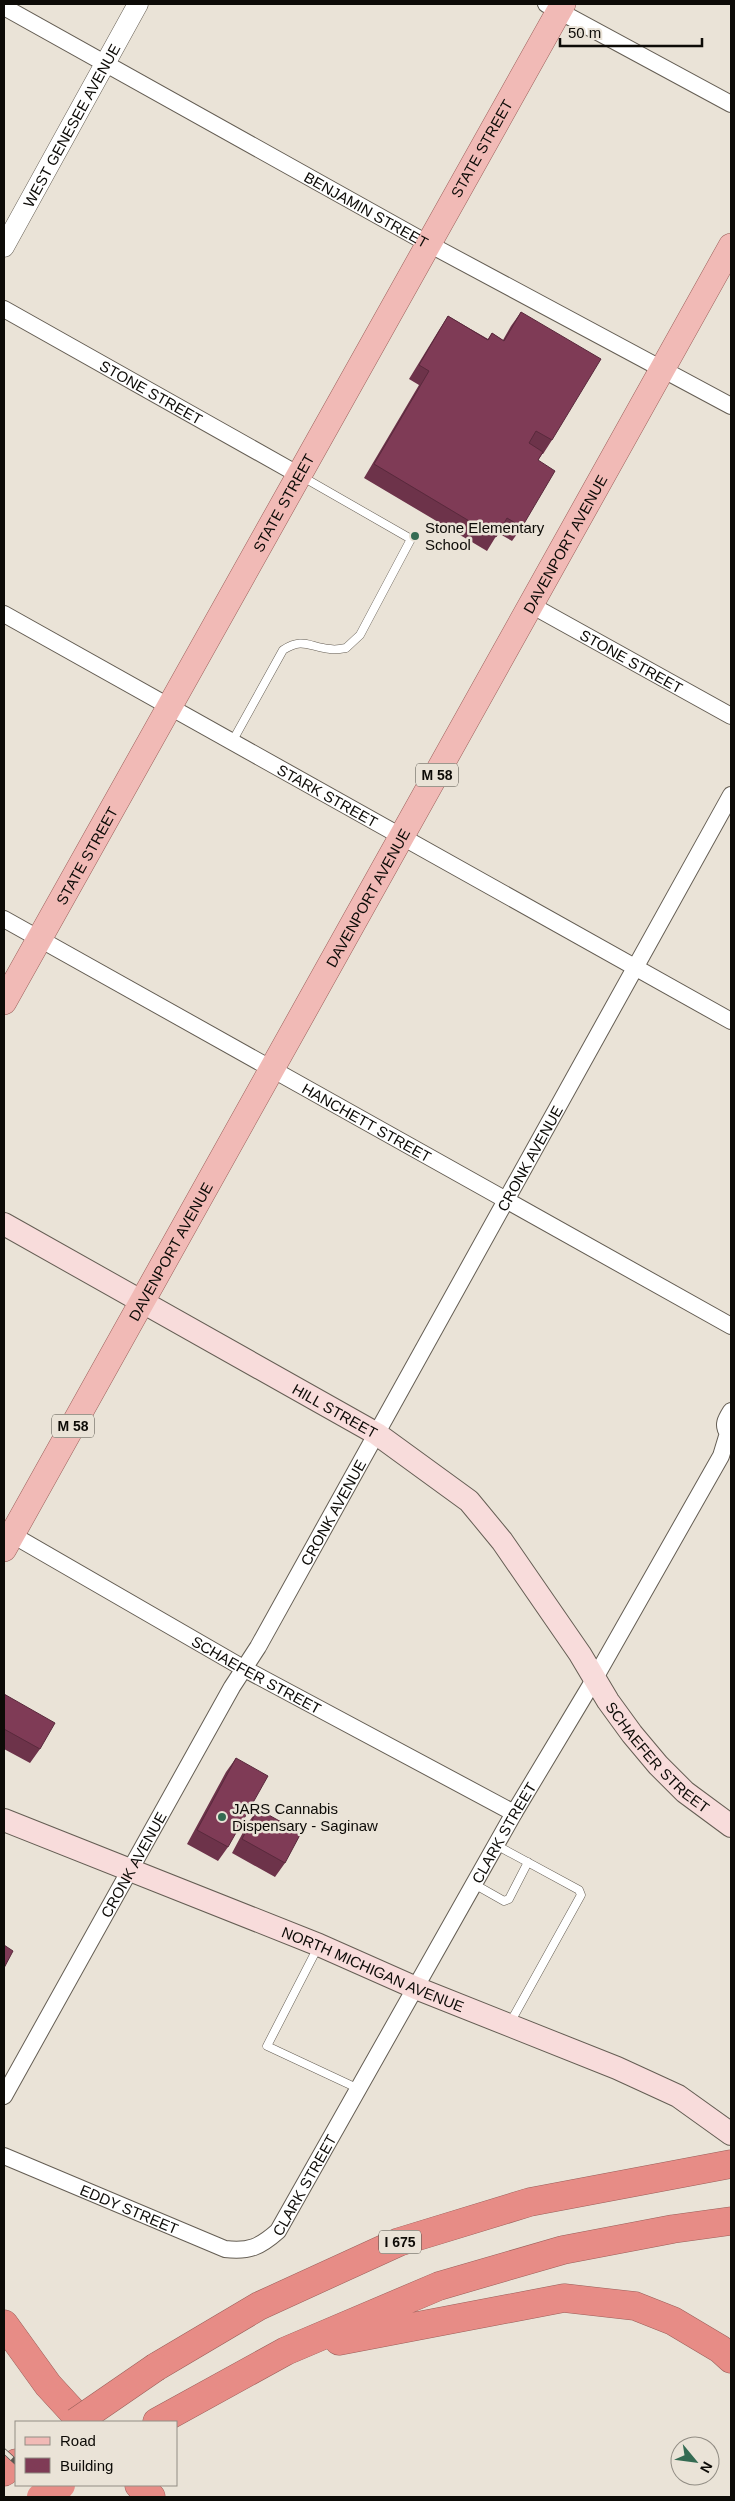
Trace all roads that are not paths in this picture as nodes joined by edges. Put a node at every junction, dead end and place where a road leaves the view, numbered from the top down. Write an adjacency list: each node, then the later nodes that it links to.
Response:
1 (138, 4): 4 (street, WEST GENESEE AVENUE)
2 (556, 6): 5 (street); 6 (main road, STATE STREET)
3 (4, 7): 4 (street, BENJAMIN STREET)
4 (105, 64): 6 (street, BENJAMIN STREET); 8 (street, WEST GENESEE AVENUE)
5 (731, 104)
6 (427, 243): 10 (street, BENJAMIN STREET); 12 (main road, STATE STREET)
7 (731, 246): 10 (main road, DAVENPORT AVENUE / M 58)
8 (4, 247)
9 (4, 309): 12 (street, STONE STREET)
10 (662, 370): 11 (street, BENJAMIN STREET); 13 (main road, DAVENPORT AVENUE / M 58)
11 (731, 406)
12 (299, 475): 15 (main road, STATE STREET); 17 (lane)
13 (531, 605): 16 (street, STONE STREET); 19 (main road, DAVENPORT AVENUE / M 58)
14 (4, 614): 15 (street, STARK STREET)
15 (170, 708): 17 (street, STARK STREET); 21 (main road, STATE STREET)
16 (731, 716)
17 (232, 742): 19 (street, STARK STREET)
18 (731, 795): 22 (street, CRONK AVENUE)
19 (403, 837): 22 (street, STARK STREET); 25 (main road, DAVENPORT AVENUE / M 58)
20 (4, 919): 21 (street, HANCHETT STREET)
21 (40, 939): 23 (main road, STATE STREET); 25 (street, HANCHETT STREET)
22 (636, 968): 24 (street, STARK STREET); 26 (street, CRONK AVENUE)
23 (4, 1002)
24 (731, 1021)
25 (272, 1068): 26 (street, HANCHETT STREET); 28 (main road, DAVENPORT AVENUE / M 58)
26 (506, 1200): 29 (street, HANCHETT STREET); 31 (street, CRONK AVENUE)
27 (4, 1224): 28 (main road, HILL STREET)
28 (143, 1303): 31 (main road, HILL STREET); 33 (main road, DAVENPORT AVENUE / M 58)
29 (731, 1326)
30 (731, 1411): 32 (street, CLARK STREET)
31 (377, 1434): 34 (street, CRONK AVENUE); 35 (main road, HILL STREET)
32 (730, 1434): 35 (street, CLARK STREET)
33 (6, 1538): 34 (street, SCHAEFER STREET)
34 (243, 1668): 36 (street, SCHAEFER STREET); 41 (street, CRONK AVENUE)
35 (595, 1678): 36 (street, CLARK STREET); 38 (main road, SCHAEFER STREET)
36 (514, 1813): 39 (street, CLARK STREET)
37 (4, 1820): 41 (main road, NORTH MICHIGAN AVENUE)
38 (731, 1826)
39 (496, 1845): 40 (lane); 42 (street, CLARK STREET)
40 (528, 1862): 42 (lane); 45 (lane)
41 (128, 1871): 43 (main road, NORTH MICHIGAN AVENUE); 47 (street, CRONK AVENUE)
42 (474, 1884): 44 (street, CLARK STREET)
43 (319, 1945): 44 (main road, NORTH MICHIGAN AVENUE); 46 (lane)
44 (416, 1988): 45 (main road, NORTH MICHIGAN AVENUE); 46 (street, CLARK STREET)
45 (509, 2025): 48 (main road, NORTH MICHIGAN AVENUE)
46 (359, 2089): 52 (street, CLARK STREET)
47 (4, 2096)
48 (731, 2134)
49 (4, 2156): 52 (street, EDDY STREET)
50 (731, 2164): 56 (highway, I 675, bridge)
51 (731, 2221): 54 (highway)
52 (258, 2246)
53 (4, 2324): 57 (highway)
54 (286, 2351): 55 (highway); 58 (highway)
55 (731, 2359)
56 (77, 2421)
57 (81, 2421)
58 (160, 2421)
59 (15, 2464): 60 (highway)
60 (4, 2472)
61 (59, 2486): 63 (highway, bridge)
62 (140, 2486): 64 (highway)
63 (41, 2497)
64 (151, 2497)

